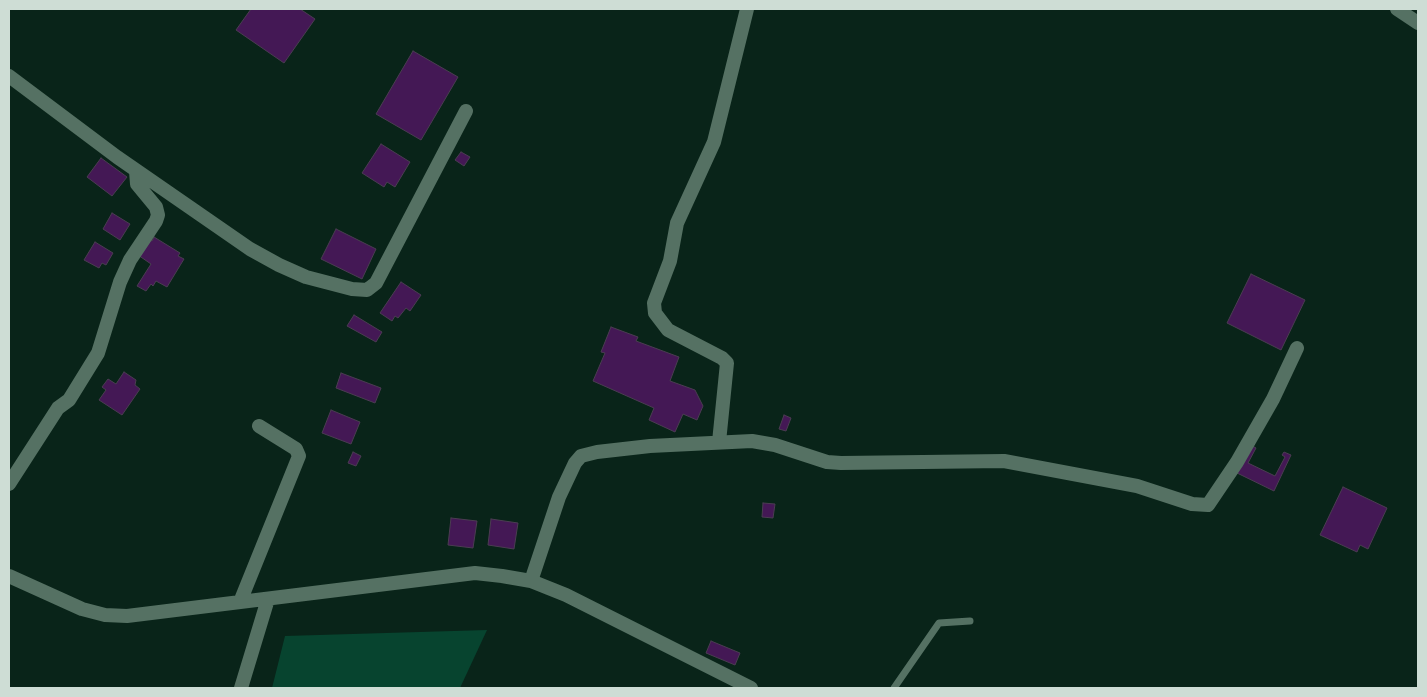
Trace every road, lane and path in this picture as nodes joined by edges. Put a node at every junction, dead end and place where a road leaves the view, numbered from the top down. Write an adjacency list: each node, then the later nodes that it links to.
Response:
1 (747, 9): 9 (street)
2 (1397, 9): 3 (street)
3 (1418, 23)
4 (9, 76): 6 (street)
5 (466, 111): 6 (street)
6 (136, 170): 10 (street)
7 (1297, 348): 9 (street)
8 (259, 426): 14 (street)
9 (719, 442): 12 (street)
10 (9, 484)
11 (9, 576): 14 (street)
12 (531, 580): 13 (street); 17 (street)
13 (268, 599): 14 (street); 16 (street)
14 (240, 602)
15 (970, 620): 18 (lane)
16 (241, 688)
17 (751, 688)
18 (894, 688)

